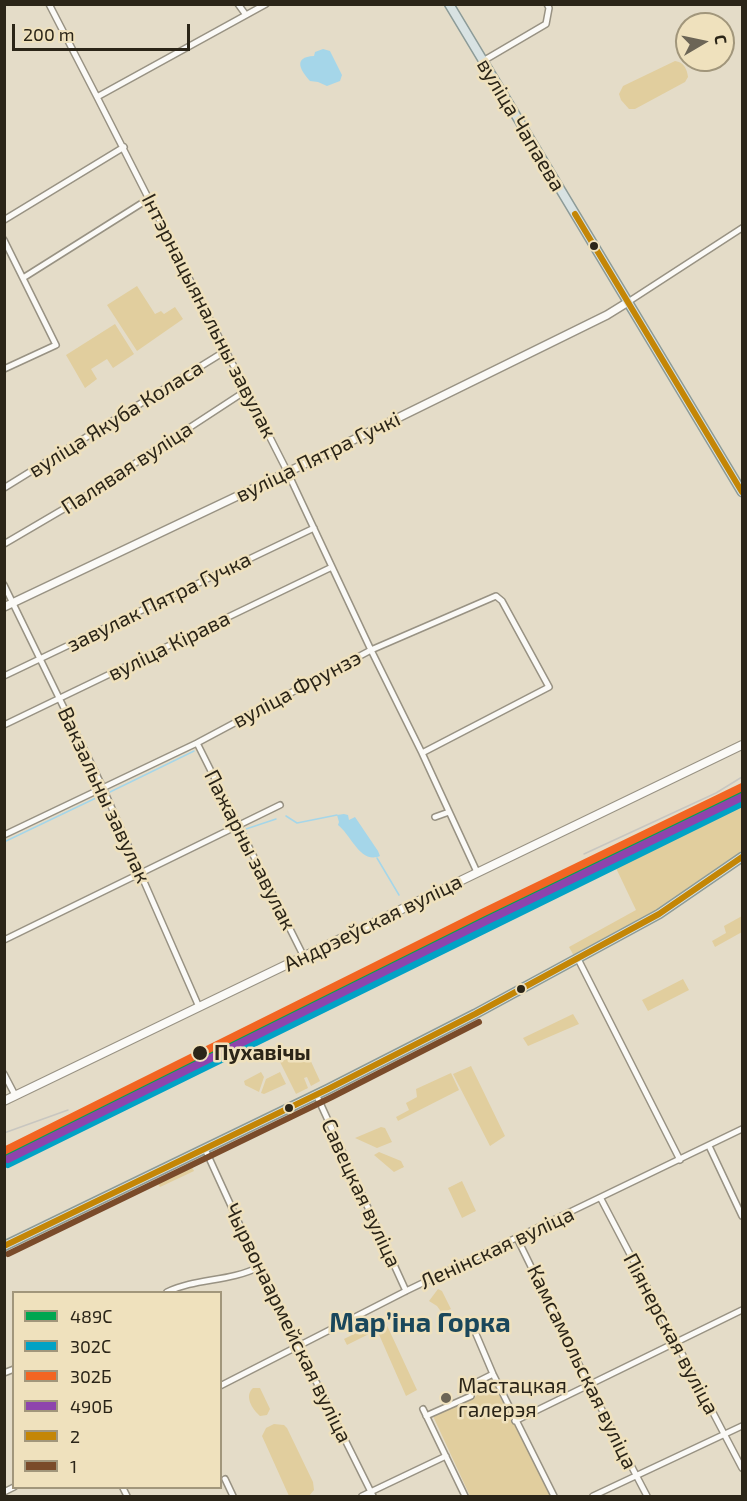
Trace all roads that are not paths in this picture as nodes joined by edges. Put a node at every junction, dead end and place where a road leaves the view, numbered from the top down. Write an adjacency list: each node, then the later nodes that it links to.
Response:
1 (49, 4): 8 (street, Інтэрнацыянальны завулак)
2 (238, 4): 6 (street)
3 (266, 4): 6 (street)
4 (449, 4): 7 (main road, вуліца Чапаева)
5 (547, 4): 7 (street)
6 (246, 15): 8 (street)
7 (483, 61): 15 (main road, вуліца Чапаева)
8 (97, 97): 9 (street, Інтэрнацыянальны завулак)
9 (123, 147): 10 (street, Інтэрнацыянальны завулак); 11 (street)
10 (150, 198): 14 (street); 16 (street, Інтэрнацыянальны завулак)
11 (4, 220)
12 (742, 228): 15 (street)
13 (4, 240): 14 (street)
14 (23, 278): 17 (street)
15 (628, 302): 19 (street, вуліца Пятра Гучкі); 21 (main road, вуліца Чапаева)
16 (226, 350): 18 (street, Інтэрнацыянальны завулак); 20 (street, вуліца Якуба Коласа)
17 (4, 369)
18 (247, 390): 19 (street, Інтэрнацыянальны завулак); 23 (street, Палявая вуліца)
19 (288, 472): 22 (street, Інтэрнацыянальны завулак); 26 (street, вуліца Пятра Гучкі)
20 (4, 488)
21 (742, 492)
22 (314, 528): 24 (street, Інтэрнацыянальны завулак); 29 (street, завулак Пятра Гучка)
23 (4, 544)
24 (332, 567): 28 (street, Інтэрнацыянальны завулак); 31 (street, вуліца Кірава)
25 (4, 585): 26 (street, Вакзальны завулак)
26 (13, 603): 27 (street, вуліца Пятра Гучкі); 29 (street, Вакзальны завулак)
27 (4, 607)
28 (371, 650): 33 (street, вуліца Фрунзэ); 35 (street, Інтэрнацыянальны завулак); 35 (street, вуліца Фрунзэ)
29 (41, 659): 30 (street, завулак Пятра Гучка); 31 (street, Вакзальны завулак)
30 (4, 676)
31 (59, 699): 32 (street, вуліца Кірава); 36 (street, Вакзальны завулак)
32 (4, 725)
33 (196, 743): 36 (street, вуліца Фрунзэ); 40 (street, Пажарны завулак)
34 (742, 745): 43 (main road, Андрэеўская вуліца)
35 (422, 753): 38 (street, Інтэрнацыянальны завулак)
36 (103, 788): 41 (street, вуліца Фрунзэ); 44 (street, Вакзальны завулак)
37 (280, 805): 40 (street)
38 (449, 812): 39 (street); 43 (street, Інтэрнацыянальны завулак)
39 (435, 817)
40 (239, 827): 44 (street); 46 (street, Пажарны завулак)
41 (4, 835)
42 (742, 857): 47 (main road)
43 (477, 872): 46 (main road, Андрэеўская вуліца)
44 (141, 874): 45 (street); 48 (street, Вакзальны завулак)
45 (4, 940)
46 (304, 957): 48 (main road, Андрэеўская вуліца)
47 (578, 959): 51 (main road); 56 (street)
48 (199, 1007): 50 (main road, Андрэеўская вуліца)
49 (4, 1074): 50 (street)
50 (15, 1095): 52 (main road, Андрэеўская вуліца)
51 (316, 1095): 55 (main road); 63 (street, Савецкая вуліца)
52 (4, 1101)
53 (742, 1129): 54 (street, Ленінская вуліца)
54 (709, 1146): 56 (street, Ленінская вуліца); 58 (street)
55 (205, 1149): 60 (main road); 61 (street, Чырвонаармейская вуліца)
56 (680, 1160): 57 (street, Ленінская вуліца)
57 (601, 1198): 59 (street, Ленінская вуліца); 66 (street, Піянерская вуліца)
58 (742, 1216)
59 (517, 1238): 63 (street, Ленінская вуліца); 70 (street, Камсамольская вуліца)
60 (4, 1246)
61 (259, 1267): 62 (street); 67 (street, Чырвонаармейская вуліца)
62 (172, 1291)
63 (406, 1291): 67 (street, Ленінская вуліца)
64 (742, 1310): 66 (street)
65 (476, 1335): 68 (street)
66 (676, 1342): 70 (street); 75 (street, Піянерская вуліца)
67 (298, 1347): 69 (street, Ленінская вуліца); 80 (street, Чырвонаармейская вуліца)
68 (493, 1374): 72 (street); 73 (street)
69 (222, 1385)
70 (589, 1385): 73 (street); 78 (street, Камсамольская вуліца)
71 (423, 1409): 72 (street)
72 (426, 1416): 76 (street)
73 (515, 1421): 84 (street)
74 (742, 1426): 75 (street)
75 (725, 1435): 77 (street, Піянерская вуліца); 78 (street)
76 (446, 1456): 80 (street); 83 (street)
77 (742, 1468)
78 (637, 1476): 85 (street); 86 (street, Камсамольская вуліца)
79 (225, 1479): 81 (street)
80 (372, 1494): 82 (street)
81 (233, 1497)
82 (362, 1497)
83 (465, 1497)
84 (554, 1497)
85 (592, 1497)
86 (647, 1497)

